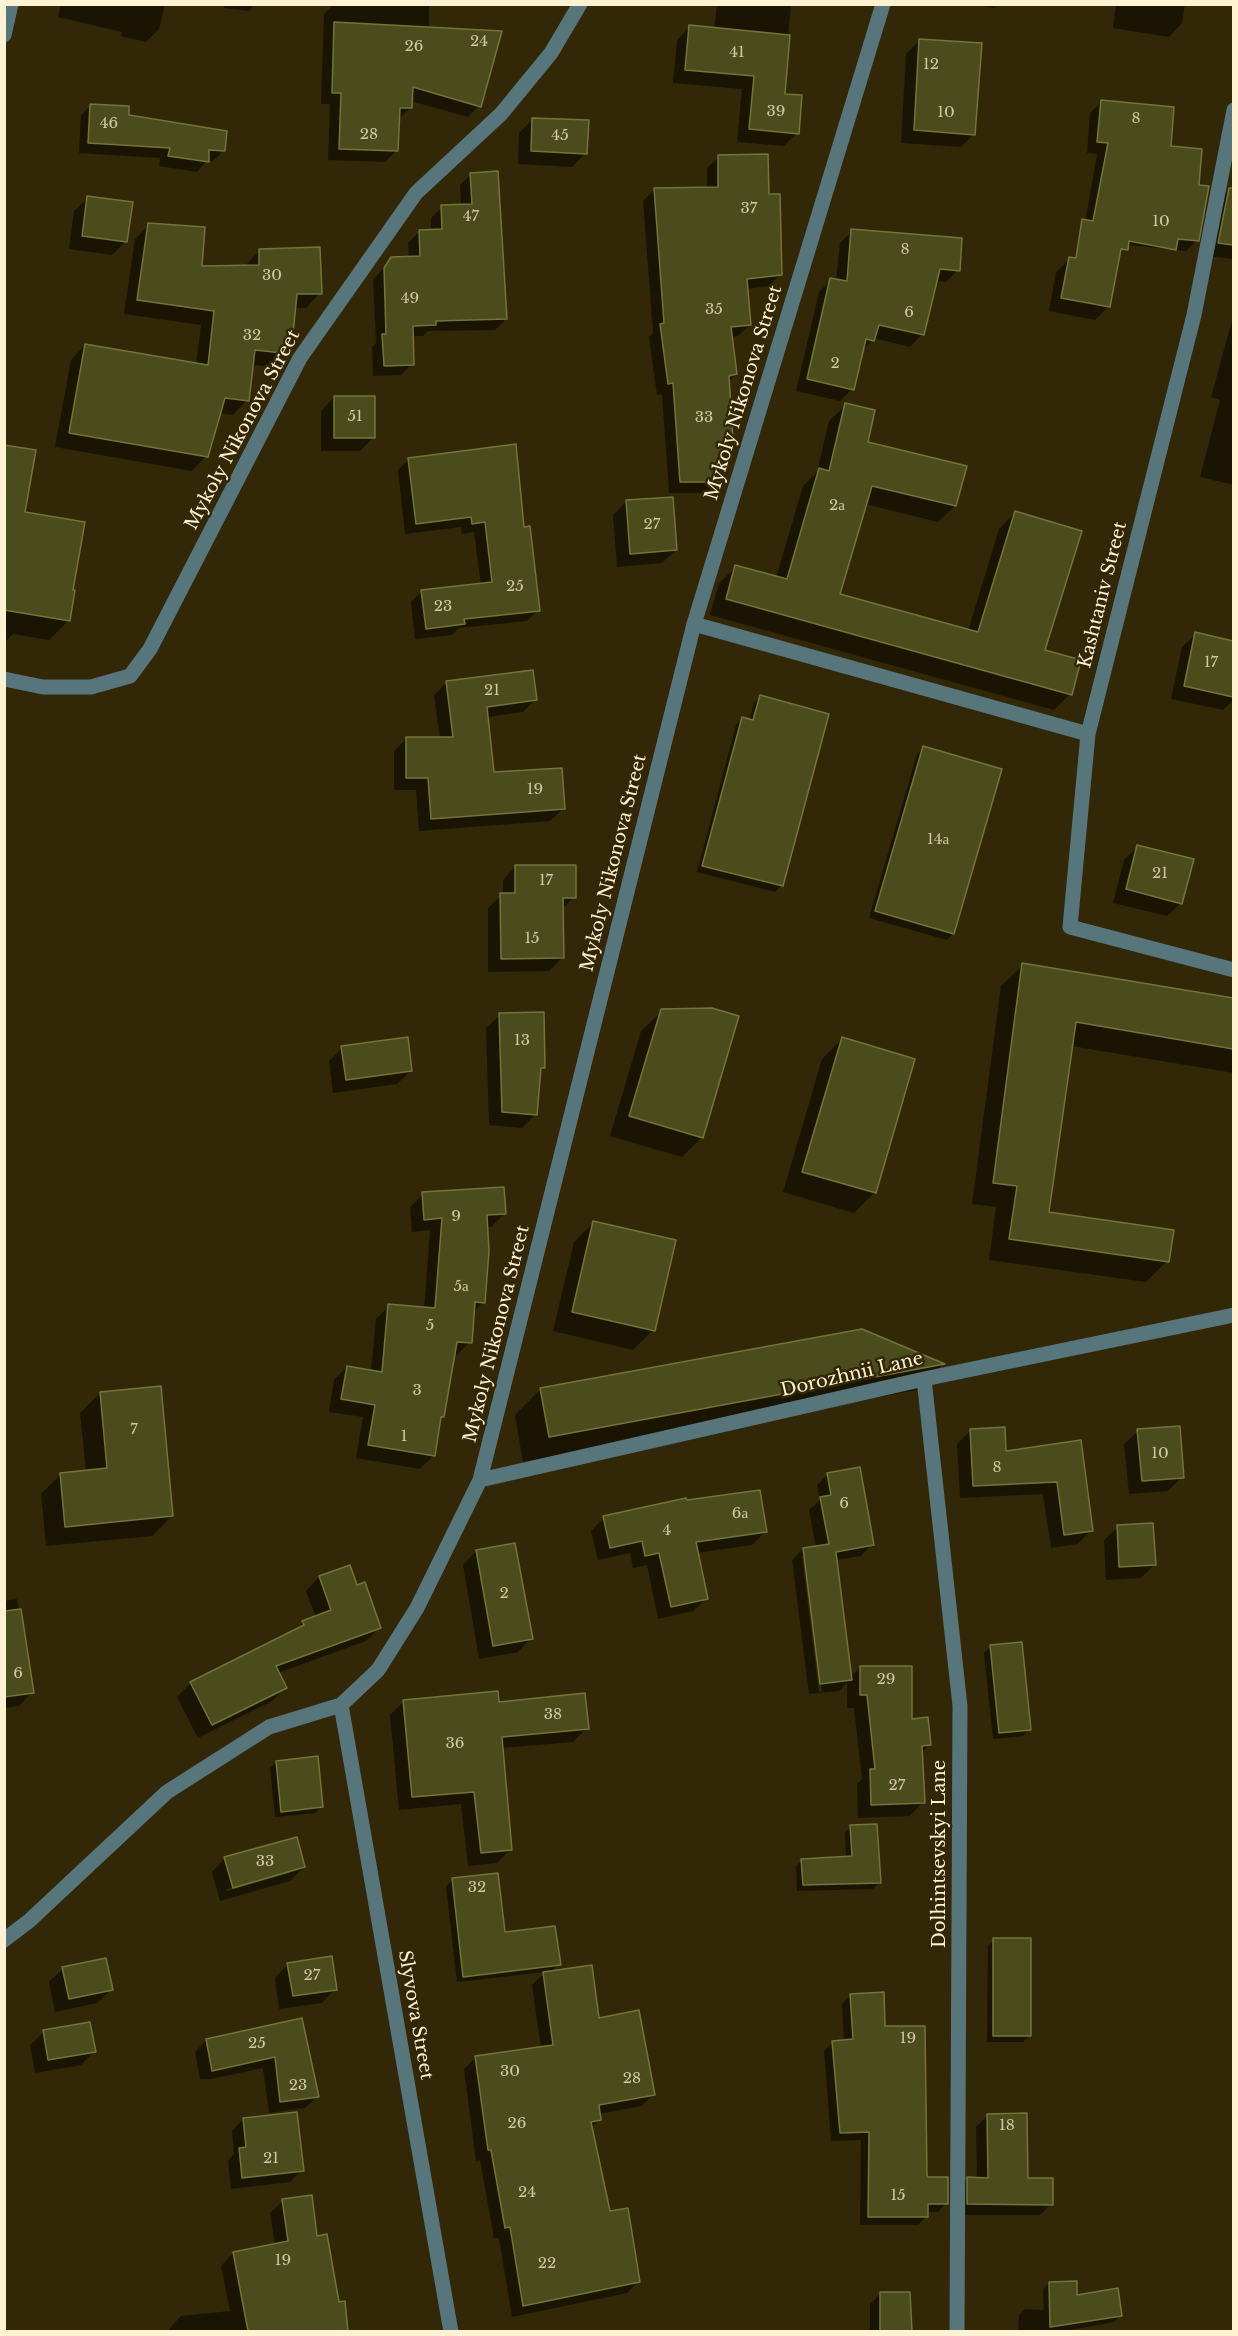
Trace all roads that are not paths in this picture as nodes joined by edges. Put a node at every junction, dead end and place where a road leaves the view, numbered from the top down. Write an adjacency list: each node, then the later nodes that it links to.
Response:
1 (11, 4): 4 (street)
2 (580, 4): 7 (street, Mykoly Nikonova Street)
3 (883, 4): 6 (street, Mykoly Nikonova Street)
4 (4, 35)
5 (1233, 111): 8 (street, Kashtaniv Street)
6 (694, 624): 8 (street); 12 (street, Mykoly Nikonova Street)
7 (4, 679)
8 (1088, 734): 9 (street, Kashtaniv Street)
9 (1233, 970)
10 (1233, 1315): 11 (street, Dorozhnii Lane)
11 (924, 1379): 12 (street, Dorozhnii Lane); 16 (street, Dolhintsevskyi Lane)
12 (480, 1480): 13 (street, Mykoly Nikonova Street)
13 (341, 1705): 14 (street); 15 (street, Slyvova Street)
14 (4, 1940)
15 (451, 2331)
16 (957, 2331)

